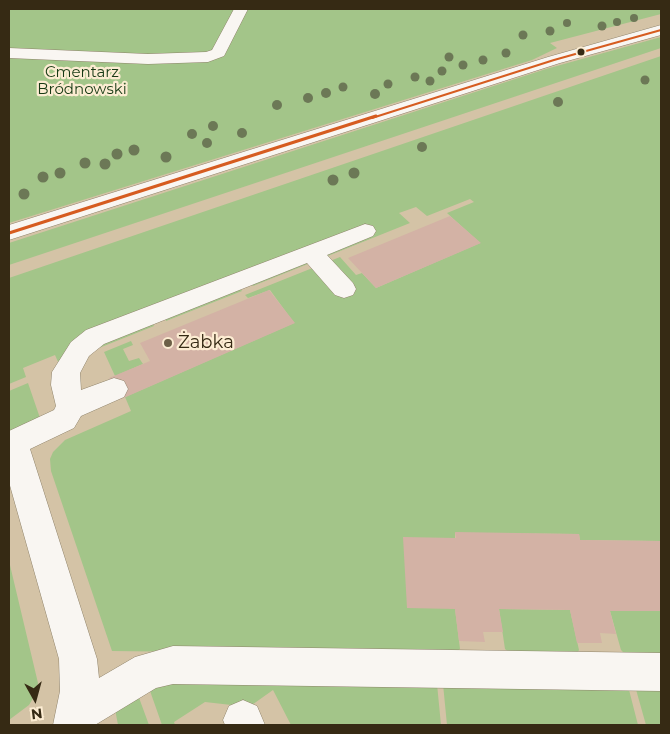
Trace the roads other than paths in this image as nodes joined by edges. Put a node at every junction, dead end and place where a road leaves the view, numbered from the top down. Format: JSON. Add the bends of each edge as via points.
{"nodes":[{"id":1,"x":241,"y":9,"type":"edge"},
{"id":2,"x":661,"y":30,"type":"edge"},
{"id":3,"x":9,"y":53,"type":"edge"},
{"id":4,"x":365,"y":231,"type":"dead end"},
{"id":5,"x":9,"y":233,"type":"edge"},
{"id":6,"x":311,"y":252,"type":"junction"},
{"id":7,"x":344,"y":289,"type":"dead end"},
{"id":8,"x":114,"y":389,"type":"dead end"},
{"id":9,"x":71,"y":407,"type":"junction"},
{"id":10,"x":11,"y":444,"type":"edge"},
{"id":11,"x":661,"y":672,"type":"edge"},
{"id":12,"x":74,"y":720,"type":"edge"}],
"edges":[{"from":1,"to":3,"type":"street","via":[[218,53],[196,58]]},
{"from":2,"to":5,"type":"street","via":[[554,60]]},
{"from":4,"to":6,"type":"street"},
{"from":6,"to":7,"type":"street"},
{"from":6,"to":9,"type":"street","via":[[90,341],[76,354],[66,372],[65,385]]},
{"from":8,"to":9,"type":"street"},
{"from":9,"to":10,"type":"street","via":[[68,416],[60,422]]},
{"from":10,"to":12,"type":"street","via":[[78,659],[80,691]]},
{"from":11,"to":12,"type":"street","via":[[172,665],[150,671]]}]}
